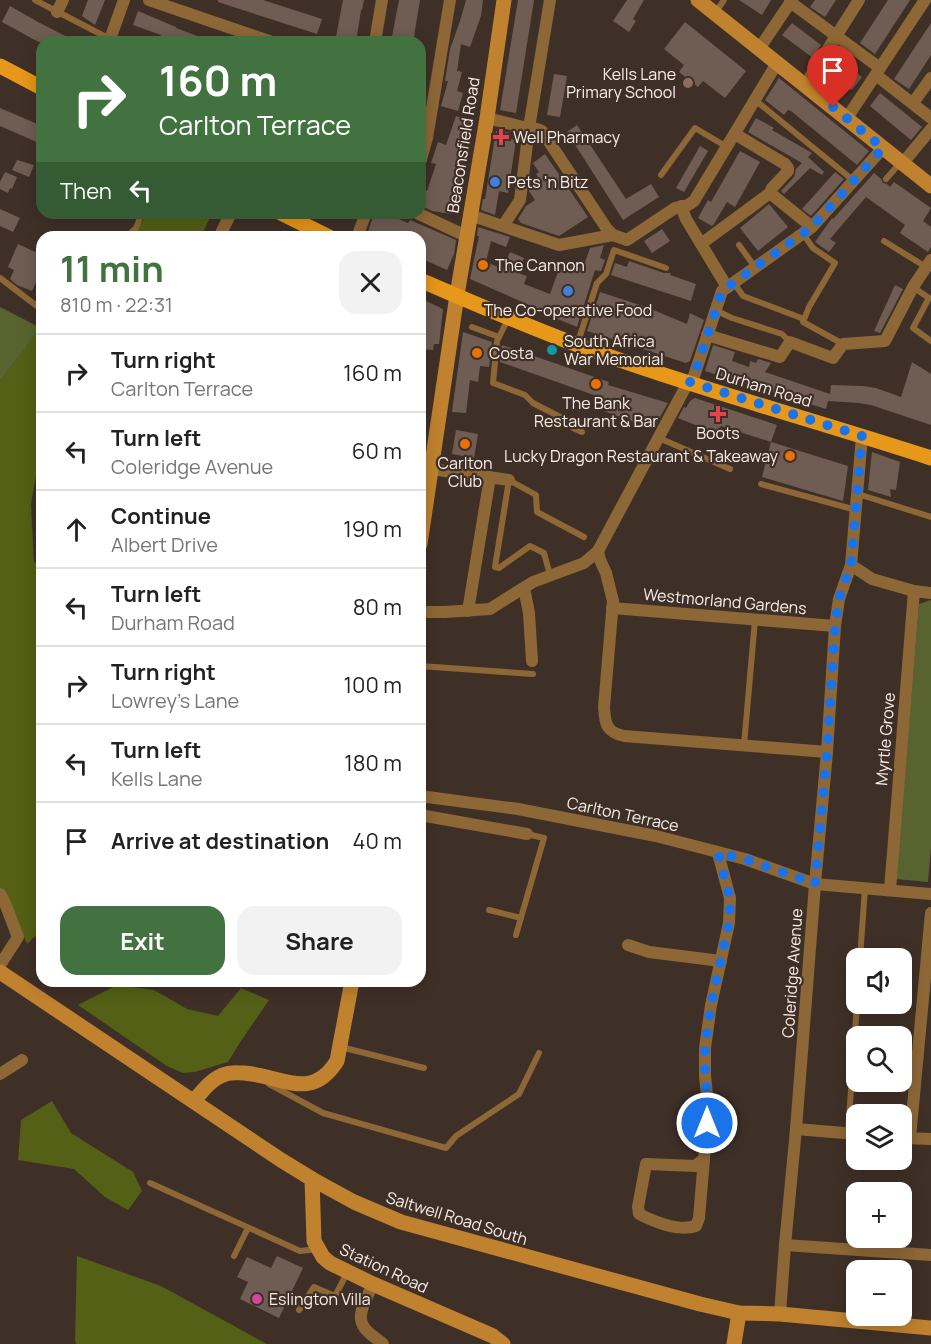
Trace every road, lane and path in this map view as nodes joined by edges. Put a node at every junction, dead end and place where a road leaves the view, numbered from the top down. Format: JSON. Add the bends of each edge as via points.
{"nodes":[{"id":1,"x":35,"y":0,"type":"edge"},
{"id":2,"x":124,"y":0,"type":"edge"},
{"id":3,"x":149,"y":0,"type":"edge"},
{"id":4,"x":382,"y":0,"type":"edge"},
{"id":5,"x":450,"y":0,"type":"edge"},
{"id":6,"x":504,"y":0,"type":"edge"},
{"id":7,"x":550,"y":0,"type":"edge"},
{"id":8,"x":698,"y":0,"type":"edge"},
{"id":9,"x":724,"y":0,"type":"edge"},
{"id":10,"x":859,"y":0,"type":"edge"},
{"id":11,"x":925,"y":0,"type":"edge"},
{"id":12,"x":791,"y":1,"type":"edge"},
{"id":13,"x":60,"y":6,"type":"edge"},
{"id":14,"x":715,"y":14,"type":"junction"},
{"id":15,"x":102,"y":36,"type":"edge"},
{"id":16,"x":111,"y":36,"type":"edge"},
{"id":17,"x":254,"y":36,"type":"edge"},
{"id":18,"x":376,"y":36,"type":"edge"},
{"id":19,"x":836,"y":36,"type":"junction"},
{"id":20,"x":759,"y":49,"type":"junction"},
{"id":21,"x":777,"y":63,"type":"junction"},
{"id":22,"x":0,"y":66,"type":"edge"},
{"id":23,"x":878,"y":71,"type":"junction"},
{"id":24,"x":931,"y":78,"type":"edge"},
{"id":25,"x":36,"y":85,"type":"edge"},
{"id":26,"x":805,"y":85,"type":"junction"},
{"id":27,"x":755,"y":100,"type":"junction"},
{"id":28,"x":913,"y":103,"type":"junction"},
{"id":29,"x":487,"y":118,"type":"junction"},
{"id":30,"x":847,"y":118,"type":"junction"},
{"id":31,"x":931,"y":118,"type":"edge"},
{"id":32,"x":529,"y":128,"type":"junction"},
{"id":33,"x":931,"y":129,"type":"edge"},
{"id":34,"x":735,"y":134,"type":"junction"},
{"id":35,"x":426,"y":142,"type":"edge"},
{"id":36,"x":727,"y":147,"type":"junction"},
{"id":37,"x":883,"y":148,"type":"junction"},
{"id":38,"x":901,"y":163,"type":"junction"},
{"id":39,"x":661,"y":176,"type":"dead end"},
{"id":40,"x":886,"y":179,"type":"dead end"},
{"id":41,"x":854,"y":181,"type":"junction"},
{"id":42,"x":931,"y":186,"type":"edge"},
{"id":43,"x":770,"y":193,"type":"junction"},
{"id":44,"x":681,"y":206,"type":"junction"},
{"id":45,"x":470,"y":215,"type":"junction"},
{"id":46,"x":426,"y":217,"type":"edge"},
{"id":47,"x":296,"y":219,"type":"edge"},
{"id":48,"x":503,"y":226,"type":"junction"},
{"id":49,"x":318,"y":231,"type":"edge"},
{"id":50,"x":807,"y":231,"type":"junction"},
{"id":51,"x":613,"y":235,"type":"junction"},
{"id":52,"x":466,"y":236,"type":"junction"},
{"id":53,"x":884,"y":241,"type":"dead end"},
{"id":54,"x":701,"y":244,"type":"junction"},
{"id":55,"x":739,"y":245,"type":"dead end"},
{"id":56,"x":929,"y":264,"type":"edge"},
{"id":57,"x":755,"y":267,"type":"junction"},
{"id":58,"x":666,"y":268,"type":"dead end"},
{"id":59,"x":0,"y":278,"type":"edge"},
{"id":60,"x":426,"y":282,"type":"edge"},
{"id":61,"x":730,"y":284,"type":"junction"},
{"id":62,"x":913,"y":287,"type":"junction"},
{"id":63,"x":456,"y":295,"type":"junction"},
{"id":64,"x":36,"y":305,"type":"edge"},
{"id":65,"x":715,"y":310,"type":"junction"},
{"id":66,"x":509,"y":317,"type":"junction"},
{"id":67,"x":804,"y":319,"type":"junction"},
{"id":68,"x":472,"y":327,"type":"dead end"},
{"id":69,"x":707,"y":335,"type":"junction"},
{"id":70,"x":499,"y":337,"type":"junction"},
{"id":71,"x":931,"y":341,"type":"edge"},
{"id":72,"x":790,"y":342,"type":"junction"},
{"id":73,"x":843,"y":344,"type":"junction"},
{"id":74,"x":577,"y":345,"type":"junction"},
{"id":75,"x":690,"y":382,"type":"junction"},
{"id":76,"x":582,"y":432,"type":"dead end"},
{"id":77,"x":862,"y":436,"type":"junction"},
{"id":78,"x":659,"y":438,"type":"junction"},
{"id":79,"x":931,"y":458,"type":"edge"},
{"id":80,"x":431,"y":469,"type":"junction"},
{"id":81,"x":730,"y":469,"type":"dead end"},
{"id":82,"x":490,"y":477,"type":"junction"},
{"id":83,"x":509,"y":480,"type":"junction"},
{"id":84,"x":761,"y":484,"type":"dead end"},
{"id":85,"x":857,"y":494,"type":"junction"},
{"id":86,"x":426,"y":503,"type":"edge"},
{"id":87,"x":856,"y":510,"type":"junction"},
{"id":88,"x":931,"y":517,"type":"edge"},
{"id":89,"x":584,"y":537,"type":"dead end"},
{"id":90,"x":598,"y":551,"type":"junction"},
{"id":91,"x":851,"y":565,"type":"junction"},
{"id":92,"x":550,"y":575,"type":"junction"},
{"id":93,"x":524,"y":588,"type":"junction"},
{"id":94,"x":914,"y":591,"type":"junction"},
{"id":95,"x":931,"y":593,"type":"edge"},
{"id":96,"x":612,"y":608,"type":"junction"},
{"id":97,"x":468,"y":611,"type":"junction"},
{"id":98,"x":426,"y":612,"type":"edge"},
{"id":99,"x":755,"y":620,"type":"junction"},
{"id":100,"x":835,"y":626,"type":"junction"},
{"id":101,"x":426,"y":666,"type":"edge"},
{"id":102,"x":533,"y":667,"type":"joint"},
{"id":103,"x":744,"y":745,"type":"junction"},
{"id":104,"x":827,"y":752,"type":"junction"},
{"id":105,"x":426,"y":797,"type":"edge"},
{"id":106,"x":426,"y":816,"type":"edge"},
{"id":107,"x":527,"y":834,"type":"joint"},
{"id":108,"x":718,"y":853,"type":"junction"},
{"id":109,"x":815,"y":884,"type":"junction"},
{"id":110,"x":865,"y":888,"type":"junction"},
{"id":111,"x":890,"y":890,"type":"junction"},
{"id":112,"x":0,"y":894,"type":"edge"},
{"id":113,"x":931,"y":894,"type":"edge"},
{"id":114,"x":489,"y":910,"type":"dead end"},
{"id":115,"x":931,"y":913,"type":"edge"},
{"id":116,"x":521,"y":918,"type":"junction"},
{"id":117,"x":516,"y":935,"type":"dead end"},
{"id":118,"x":628,"y":945,"type":"dead end"},
{"id":119,"x":861,"y":948,"type":"edge"},
{"id":120,"x":721,"y":961,"type":"junction"},
{"id":121,"x":0,"y":965,"type":"edge"},
{"id":122,"x":0,"y":972,"type":"edge"},
{"id":123,"x":351,"y":987,"type":"edge"},
{"id":124,"x":857,"y":1014,"type":"edge"},
{"id":125,"x":340,"y":1047,"type":"junction"},
{"id":126,"x":539,"y":1053,"type":"dead end"},
{"id":127,"x":22,"y":1060,"type":"dead end"},
{"id":128,"x":424,"y":1068,"type":"dead end"},
{"id":129,"x":0,"y":1074,"type":"edge"},
{"id":130,"x":251,"y":1074,"type":"junction"},
{"id":131,"x":194,"y":1101,"type":"junction"},
{"id":132,"x":853,"y":1104,"type":"edge"},
{"id":133,"x":910,"y":1104,"type":"edge"},
{"id":134,"x":796,"y":1128,"type":"junction"},
{"id":135,"x":846,"y":1132,"type":"edge"},
{"id":136,"x":912,"y":1138,"type":"edge"},
{"id":137,"x":931,"y":1139,"type":"edge"},
{"id":138,"x":704,"y":1160,"type":"junction"},
{"id":139,"x":312,"y":1179,"type":"junction"},
{"id":140,"x":150,"y":1183,"type":"dead end"},
{"id":141,"x":248,"y":1228,"type":"junction"},
{"id":142,"x":316,"y":1245,"type":"junction"},
{"id":143,"x":785,"y":1245,"type":"junction"},
{"id":144,"x":234,"y":1256,"type":"dead end"},
{"id":145,"x":931,"y":1256,"type":"edge"},
{"id":146,"x":347,"y":1272,"type":"junction"},
{"id":147,"x":373,"y":1284,"type":"junction"},
{"id":148,"x":299,"y":1310,"type":"dead end"},
{"id":149,"x":739,"y":1313,"type":"junction"},
{"id":150,"x":780,"y":1314,"type":"junction"},
{"id":151,"x":931,"y":1328,"type":"edge"},
{"id":152,"x":383,"y":1344,"type":"edge"},
{"id":153,"x":503,"y":1344,"type":"edge"},
{"id":154,"x":734,"y":1344,"type":"edge"}],
"edges":[{"from":1,"to":13,"type":"lane"},
{"from":2,"to":16,"type":"street"},
{"from":3,"to":17,"type":"street"},
{"from":4,"to":18,"type":"street"},
{"from":5,"to":35,"type":"street"},
{"from":6,"to":29,"type":"street","name":"Beaconsfield Road"},
{"from":7,"to":32,"type":"street"},
{"from":8,"to":14,"type":"street"},
{"from":9,"to":14,"type":"lane"},
{"from":10,"to":19,"type":"street"},
{"from":11,"to":23,"type":"street"},
{"from":12,"to":19,"type":"street"},
{"from":12,"to":20,"type":"street"},
{"from":13,"to":15,"type":"lane"},
{"from":14,"to":20,"type":"street"},
{"from":19,"to":23,"type":"street"},
{"from":19,"to":26,"type":"street"},
{"from":20,"to":21,"type":"street"},
{"from":21,"to":26,"type":"street"},
{"from":21,"to":27,"type":"street"},
{"from":22,"to":25,"type":"main road"},
{"from":23,"to":28,"type":"street"},
{"from":23,"to":30,"type":"street"},
{"from":24,"to":28,"type":"street"},
{"from":26,"to":30,"type":"street"},
{"from":27,"to":34,"type":"street"},
{"from":27,"to":41,"type":"lane"},
{"from":28,"to":31,"type":"street"},
{"from":29,"to":32,"type":"street"},
{"from":29,"to":45,"type":"street","name":"Beaconsfield Road"},
{"from":30,"to":37,"type":"street"},
{"from":32,"to":48,"type":"street","via":[[520,200]]},
{"from":32,"to":51,"type":"street","via":[[543,131]]},
{"from":33,"to":38,"type":"street"},
{"from":34,"to":36,"type":"street"},
{"from":34,"to":43,"type":"street","via":[[788,168]]},
{"from":36,"to":39,"type":"lane","via":[[695,128]]},
{"from":36,"to":44,"type":"street","via":[[694,201]]},
{"from":37,"to":38,"type":"street"},
{"from":37,"to":41,"type":"street"},
{"from":38,"to":40,"type":"lane"},
{"from":38,"to":42,"type":"street"},
{"from":41,"to":50,"type":"street"},
{"from":43,"to":50,"type":"street"},
{"from":43,"to":54,"type":"street"},
{"from":44,"to":51,"type":"street","via":[[627,240]]},
{"from":44,"to":54,"type":"street"},
{"from":45,"to":48,"type":"street"},
{"from":45,"to":52,"type":"street","name":"Beaconsfield Road"},
{"from":46,"to":52,"type":"street"},
{"from":47,"to":49,"type":"main road"},
{"from":48,"to":51,"type":"street","via":[[559,244]]},
{"from":50,"to":57,"type":"street"},
{"from":50,"to":67,"type":"lane","via":[[813,248],[835,263]]},
{"from":52,"to":63,"type":"street","name":"Beaconsfield Road"},
{"from":53,"to":56,"type":"lane"},
{"from":54,"to":61,"type":"street"},
{"from":55,"to":57,"type":"lane"},
{"from":56,"to":62,"type":"street"},
{"from":57,"to":61,"type":"street"},
{"from":58,"to":74,"type":"lane","via":[[614,250],[606,274],[597,283]]},
{"from":59,"to":64,"type":"lane"},
{"from":60,"to":63,"type":"main road","name":"Durham Road"},
{"from":61,"to":65,"type":"street","via":[[722,291]]},
{"from":61,"to":67,"type":"lane","via":[[743,296]]},
{"from":62,"to":71,"type":"lane","via":[[928,298],[913,328]]},
{"from":62,"to":73,"type":"street","via":[[885,341]]},
{"from":63,"to":66,"type":"main road","name":"Durham Road"},
{"from":63,"to":80,"type":"street","name":"Beaconsfield Road"},
{"from":65,"to":69,"type":"street"},
{"from":65,"to":72,"type":"lane","via":[[782,334]]},
{"from":66,"to":70,"type":"lane"},
{"from":66,"to":74,"type":"main road","name":"Durham Road"},
{"from":67,"to":73,"type":"lane","via":[[803,322]]},
{"from":68,"to":70,"type":"lane"},
{"from":69,"to":72,"type":"street","via":[[780,357]]},
{"from":69,"to":75,"type":"street"},
{"from":70,"to":76,"type":"lane","via":[[493,383],[525,395]]},
{"from":72,"to":73,"type":"street","via":[[833,358]]},
{"from":74,"to":75,"type":"main road","name":"Durham Road"},
{"from":75,"to":77,"type":"main road","name":"Durham Road"},
{"from":75,"to":78,"type":"street"},
{"from":77,"to":79,"type":"main road","name":"Durham Road"},
{"from":77,"to":85,"type":"street","name":"Coleridge Avenue"},
{"from":78,"to":81,"type":"lane"},
{"from":78,"to":90,"type":"street"},
{"from":80,"to":82,"type":"street"},
{"from":80,"to":86,"type":"street","name":"Beaconsfield Road"},
{"from":82,"to":83,"type":"street"},
{"from":82,"to":97,"type":"street"},
{"from":83,"to":89,"type":"lane","via":[[536,495],[537,512]]},
{"from":83,"to":92,"type":"lane","via":[[495,567],[530,546],[544,553]]},
{"from":84,"to":87,"type":"lane"},
{"from":85,"to":87,"type":"street","name":"Coleridge Avenue"},
{"from":85,"to":88,"type":"lane"},
{"from":87,"to":91,"type":"street","name":"Coleridge Avenue"},
{"from":90,"to":92,"type":"street","via":[[584,563]]},
{"from":90,"to":96,"type":"street","via":[[612,592]]},
{"from":91,"to":94,"type":"street","via":[[872,579]]},
{"from":91,"to":100,"type":"street","name":"Coleridge Avenue","via":[[839,598]]},
{"from":92,"to":93,"type":"street"},
{"from":93,"to":97,"type":"street","via":[[490,609]]},
{"from":93,"to":102,"type":"street"},
{"from":94,"to":95,"type":"street"},
{"from":94,"to":111,"type":"street","name":"Myrtle Grove"},
{"from":96,"to":99,"type":"street","name":"Westmorland Gardens"},
{"from":96,"to":103,"type":"street","via":[[604,707],[609,730],[624,736]]},
{"from":97,"to":98,"type":"street"},
{"from":99,"to":100,"type":"street","name":"Westmorland Gardens"},
{"from":99,"to":103,"type":"lane"},
{"from":100,"to":104,"type":"street","name":"Coleridge Avenue"},
{"from":101,"to":102,"type":"lane"},
{"from":103,"to":104,"type":"street"},
{"from":104,"to":109,"type":"street","name":"Coleridge Avenue"},
{"from":105,"to":108,"type":"street","name":"Carlton Terrace","via":[[518,809],[656,836]]},
{"from":106,"to":107,"type":"street"},
{"from":107,"to":116,"type":"lane","via":[[544,838]]},
{"from":108,"to":109,"type":"street","name":"Carlton Terrace"},
{"from":108,"to":120,"type":"street","via":[[730,898]]},
{"from":109,"to":110,"type":"street","name":"Carlton Terrace"},
{"from":109,"to":134,"type":"street","name":"Coleridge Avenue"},
{"from":110,"to":111,"type":"street","name":"Carlton Terrace"},
{"from":110,"to":119,"type":"lane"},
{"from":111,"to":113,"type":"street","name":"Carlton Terrace"},
{"from":112,"to":121,"type":"street","via":[[18,937]]},
{"from":114,"to":116,"type":"lane"},
{"from":115,"to":133,"type":"street"},
{"from":116,"to":117,"type":"lane"},
{"from":118,"to":120,"type":"street","via":[[649,952]]},
{"from":120,"to":138,"type":"street","via":[[705,1048],[708,1104]]},
{"from":122,"to":131,"type":"street","name":"Saltwell Road South"},
{"from":123,"to":125,"type":"street"},
{"from":124,"to":132,"type":"lane"},
{"from":125,"to":128,"type":"lane"},
{"from":125,"to":130,"type":"street","via":[[330,1072],[308,1084]]},
{"from":126,"to":130,"type":"lane","via":[[519,1094],[456,1136],[446,1148],[323,1113]]},
{"from":127,"to":129,"type":"street"},
{"from":130,"to":131,"type":"street","via":[[225,1074],[207,1085]]},
{"from":131,"to":139,"type":"street","name":"Saltwell Road South"},
{"from":134,"to":135,"type":"street"},
{"from":134,"to":143,"type":"street","name":"Coleridge Avenue"},
{"from":136,"to":137,"type":"street"},
{"from":138,"to":138,"type":"street","via":[[696,1166],[646,1164],[639,1214],[656,1222],[696,1226]]},
{"from":139,"to":142,"type":"street"},
{"from":139,"to":149,"type":"street","name":"Saltwell Road South","via":[[401,1222]]},
{"from":140,"to":141,"type":"lane"},
{"from":141,"to":142,"type":"lane","via":[[300,1251]]},
{"from":141,"to":144,"type":"lane"},
{"from":142,"to":146,"type":"street","name":"Station Road","via":[[330,1263]]},
{"from":143,"to":145,"type":"street"},
{"from":143,"to":150,"type":"street","name":"Coleridge Avenue"},
{"from":146,"to":147,"type":"street","name":"Station Road"},
{"from":146,"to":148,"type":"lane","via":[[335,1296],[314,1287]]},
{"from":147,"to":152,"type":"street","via":[[361,1318],[363,1327]]},
{"from":147,"to":153,"type":"street","name":"Station Road","via":[[493,1336]]},
{"from":149,"to":150,"type":"street","name":"Saltwell Road South"},
{"from":149,"to":154,"type":"street"},
{"from":150,"to":151,"type":"street","name":"Saltwell Road South"}]}
